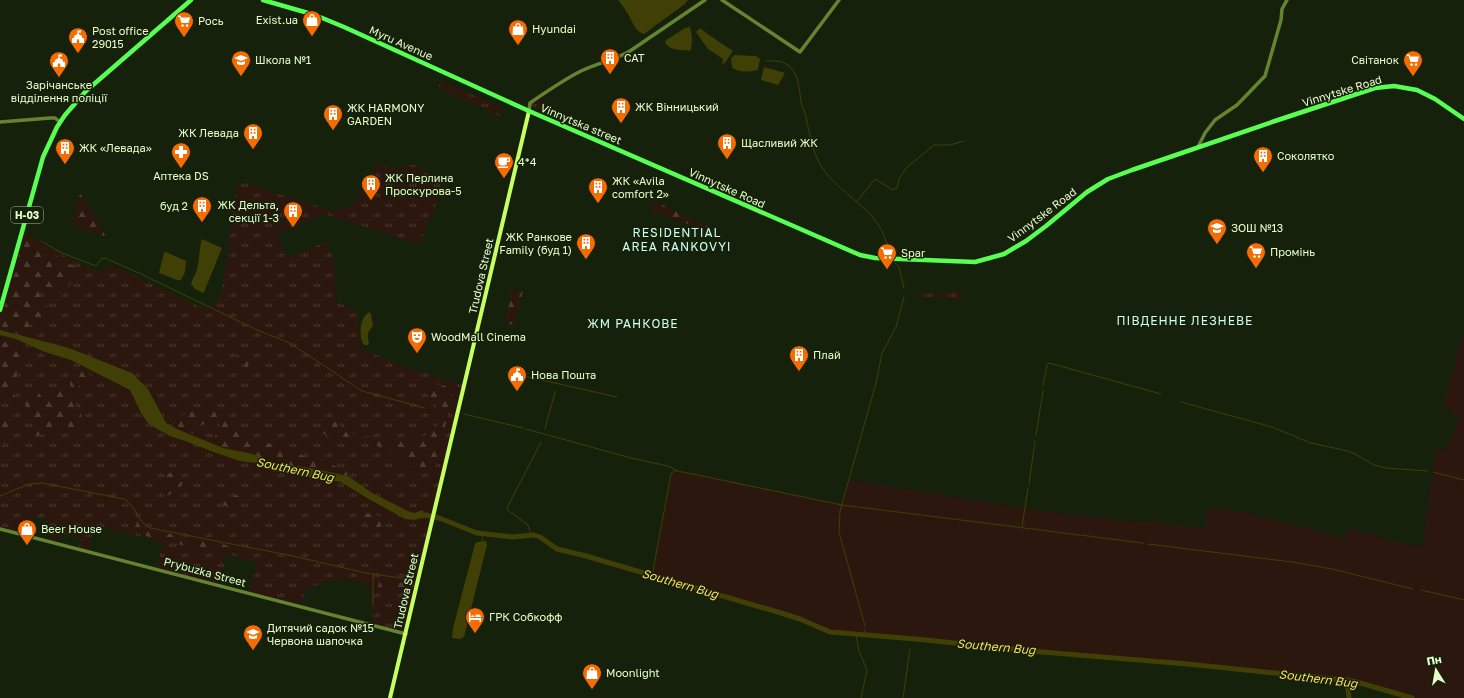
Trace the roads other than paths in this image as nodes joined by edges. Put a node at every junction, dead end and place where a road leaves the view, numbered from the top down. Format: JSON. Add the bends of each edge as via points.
{"nodes":[{"id":1,"x":194,"y":0,"type":"edge"},
{"id":2,"x":263,"y":0,"type":"edge"},
{"id":3,"x":705,"y":0,"type":"edge"},
{"id":4,"x":722,"y":0,"type":"edge"},
{"id":5,"x":839,"y":0,"type":"edge"},
{"id":6,"x":1287,"y":0,"type":"edge"},
{"id":7,"x":190,"y":2,"type":"edge"},
{"id":8,"x":529,"y":111,"type":"junction"},
{"id":9,"x":1464,"y":119,"type":"edge"},
{"id":10,"x":0,"y":122,"type":"edge"},
{"id":11,"x":60,"y":122,"type":"junction"},
{"id":12,"x":1198,"y":147,"type":"junction"},
{"id":13,"x":626,"y":154,"type":"joint"},
{"id":14,"x":0,"y":310,"type":"edge"},
{"id":15,"x":0,"y":528,"type":"edge"},
{"id":16,"x":406,"y":634,"type":"junction"},
{"id":17,"x":390,"y":698,"type":"edge"}],
"edges":[{"from":1,"to":7,"type":"main road","number":"Н-03"},
{"from":2,"to":8,"type":"main road","name":"Myru Avenue","via":[[327,20]]},
{"from":3,"to":8,"type":"street","name":"Trudova Street","via":[[618,58],[581,71],[542,95],[530,103]]},
{"from":4,"to":5,"type":"street","via":[[800,52]]},
{"from":6,"to":12,"type":"street","via":[[1282,9],[1265,76],[1237,105],[1214,120]]},
{"from":7,"to":11,"type":"main road","number":"Н-03","via":[[95,83],[77,100]]},
{"from":8,"to":13,"type":"main road","name":"Vinnytska street"},
{"from":8,"to":16,"type":"main road","name":"Trudova Street"},
{"from":9,"to":12,"type":"main road","name":"Vinnytske Road","via":[[1425,93],[1405,87],[1389,86],[1363,92]]},
{"from":10,"to":11,"type":"street","via":[[55,118]]},
{"from":11,"to":14,"type":"main road","number":"Н-03","via":[[43,157]]},
{"from":12,"to":13,"type":"main road","name":"Vinnytske Road","via":[[1108,179],[1087,192],[1015,248],[1004,254],[975,262],[875,258],[860,255]]},
{"from":15,"to":16,"type":"street","name":"Prybuzka Street"},
{"from":16,"to":17,"type":"main road","name":"Trudova Street"}]}
